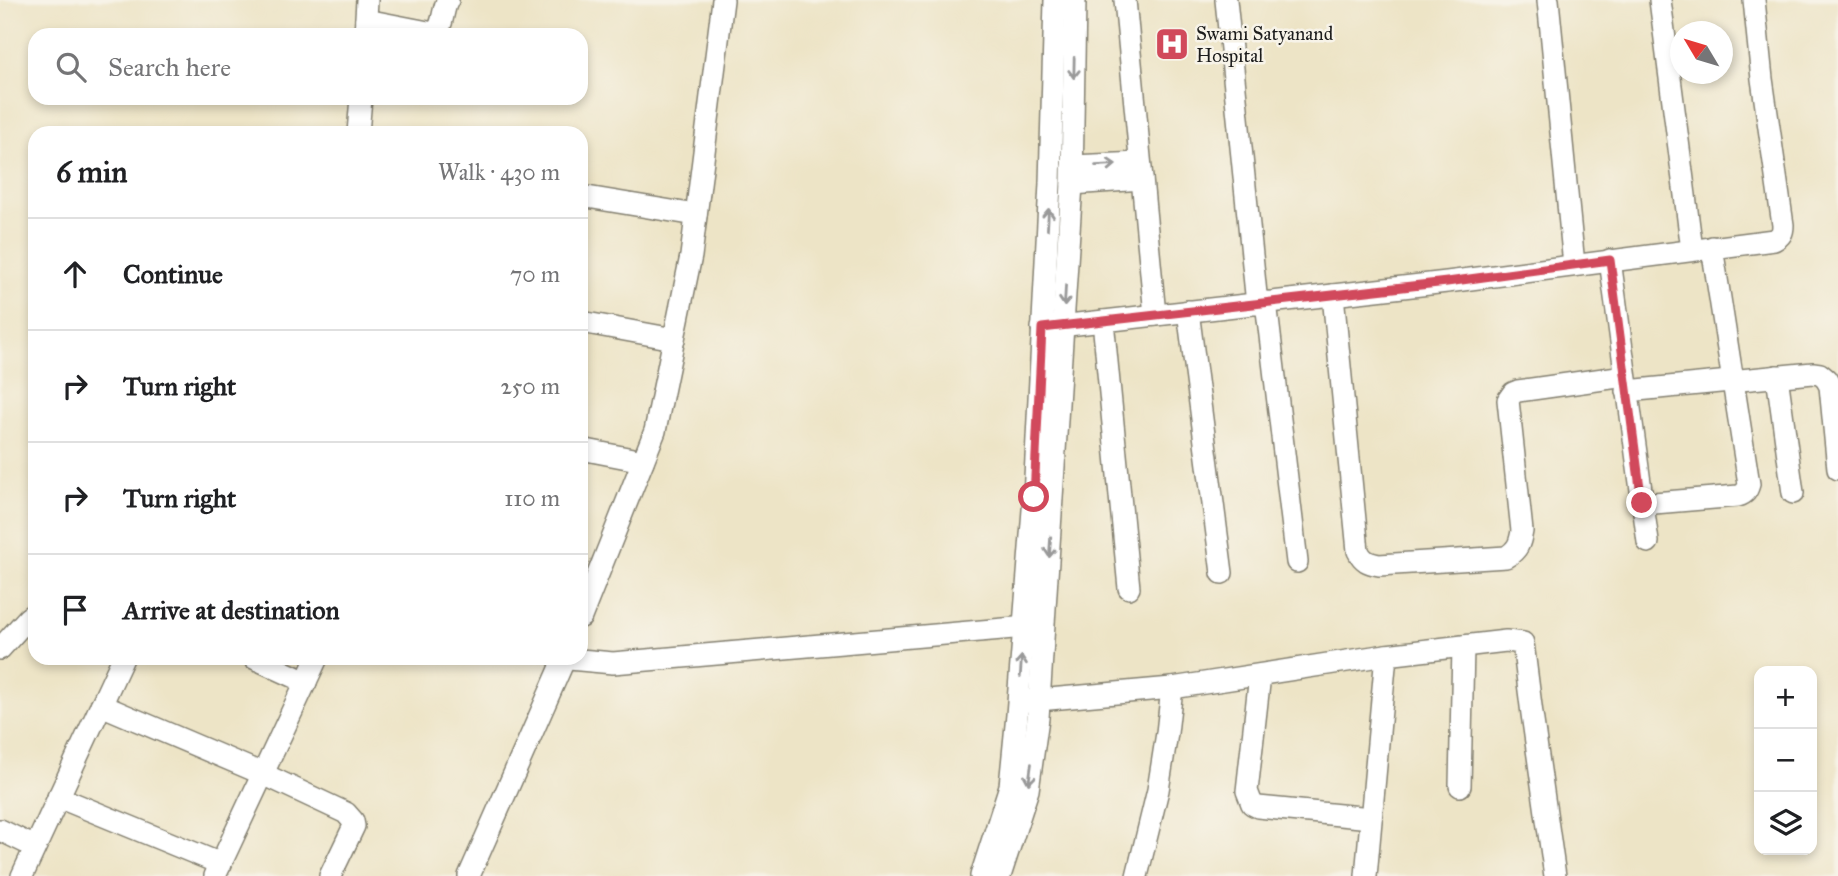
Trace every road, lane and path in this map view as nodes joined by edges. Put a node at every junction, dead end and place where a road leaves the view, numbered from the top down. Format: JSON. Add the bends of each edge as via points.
{"nodes":[{"id":1,"x":448,"y":0,"type":"edge"},
{"id":2,"x":723,"y":0,"type":"edge"},
{"id":3,"x":1055,"y":0,"type":"edge"},
{"id":4,"x":1075,"y":0,"type":"edge"},
{"id":5,"x":1125,"y":0,"type":"edge"},
{"id":6,"x":1226,"y":0,"type":"edge"},
{"id":7,"x":1548,"y":0,"type":"edge"},
{"id":8,"x":1660,"y":0,"type":"edge"},
{"id":9,"x":1754,"y":0,"type":"edge"},
{"id":10,"x":366,"y":18,"type":"edge"},
{"id":11,"x":411,"y":28,"type":"edge"},
{"id":12,"x":439,"y":28,"type":"edge"},
{"id":13,"x":361,"y":105,"type":"edge"},
{"id":14,"x":359,"y":126,"type":"edge"},
{"id":15,"x":1141,"y":171,"type":"junction"},
{"id":16,"x":1072,"y":175,"type":"junction"},
{"id":17,"x":588,"y":198,"type":"edge"},
{"id":18,"x":696,"y":215,"type":"junction"},
{"id":19,"x":1702,"y":248,"type":"junction"},
{"id":20,"x":1610,"y":260,"type":"junction"},
{"id":21,"x":1574,"y":265,"type":"junction"},
{"id":22,"x":1333,"y":295,"type":"junction"},
{"id":23,"x":1262,"y":303,"type":"junction"},
{"id":24,"x":1188,"y":311,"type":"junction"},
{"id":25,"x":1155,"y":315,"type":"junction"},
{"id":26,"x":1103,"y":321,"type":"junction"},
{"id":27,"x":588,"y":323,"type":"edge"},
{"id":28,"x":1063,"y":326,"type":"junction"},
{"id":29,"x":1042,"y":328,"type":"junction"},
{"id":30,"x":674,"y":339,"type":"junction"},
{"id":31,"x":1777,"y":376,"type":"junction"},
{"id":32,"x":1733,"y":380,"type":"junction"},
{"id":33,"x":1626,"y":383,"type":"junction"},
{"id":34,"x":588,"y":450,"type":"edge"},
{"id":35,"x":643,"y":461,"type":"junction"},
{"id":36,"x":1838,"y":469,"type":"edge"},
{"id":37,"x":1793,"y":492,"type":"dead end"},
{"id":38,"x":1642,"y":503,"type":"junction"},
{"id":39,"x":1648,"y":542,"type":"dead end"},
{"id":40,"x":1297,"y":562,"type":"dead end"},
{"id":41,"x":1222,"y":573,"type":"dead end"},
{"id":42,"x":1129,"y":588,"type":"dead end"},
{"id":43,"x":588,"y":599,"type":"edge"},
{"id":44,"x":28,"y":618,"type":"edge"},
{"id":45,"x":1034,"y":626,"type":"junction"},
{"id":46,"x":1463,"y":646,"type":"junction"},
{"id":47,"x":0,"y":649,"type":"edge"},
{"id":48,"x":1386,"y":656,"type":"junction"},
{"id":49,"x":588,"y":661,"type":"edge"},
{"id":50,"x":120,"y":665,"type":"edge"},
{"id":51,"x":269,"y":665,"type":"edge"},
{"id":52,"x":314,"y":665,"type":"edge"},
{"id":53,"x":559,"y":665,"type":"edge"},
{"id":54,"x":1260,"y":675,"type":"junction"},
{"id":55,"x":306,"y":682,"type":"junction"},
{"id":56,"x":1172,"y":688,"type":"junction"},
{"id":57,"x":1029,"y":701,"type":"junction"},
{"id":58,"x":102,"y":705,"type":"junction"},
{"id":59,"x":263,"y":774,"type":"junction"},
{"id":60,"x":1460,"y":786,"type":"dead end"},
{"id":61,"x":58,"y":797,"type":"junction"},
{"id":62,"x":1371,"y":818,"type":"junction"},
{"id":63,"x":0,"y":830,"type":"edge"},
{"id":64,"x":35,"y":847,"type":"junction"},
{"id":65,"x":218,"y":870,"type":"edge"},
{"id":66,"x":29,"y":874,"type":"edge"},
{"id":67,"x":330,"y":876,"type":"edge"},
{"id":68,"x":469,"y":876,"type":"edge"},
{"id":69,"x":981,"y":876,"type":"edge"},
{"id":70,"x":1000,"y":876,"type":"edge"},
{"id":71,"x":1137,"y":876,"type":"edge"},
{"id":72,"x":1366,"y":876,"type":"edge"},
{"id":73,"x":1555,"y":876,"type":"edge"}],
"edges":[{"from":1,"to":12,"type":"street"},
{"from":2,"to":18,"type":"street"},
{"from":29,"to":3,"type":"street","one_way":true},
{"from":4,"to":16,"type":"street","one_way":true},
{"from":5,"to":15,"type":"street"},
{"from":6,"to":23,"type":"street"},
{"from":7,"to":21,"type":"street"},
{"from":8,"to":19,"type":"street"},
{"from":9,"to":19,"type":"street","via":[[1783,232],[1774,240]]},
{"from":10,"to":11,"type":"street"},
{"from":13,"to":14,"type":"street"},
{"from":15,"to":16,"type":"street"},
{"from":15,"to":25,"type":"street"},
{"from":16,"to":28,"type":"street","one_way":true},
{"from":17,"to":18,"type":"street"},
{"from":18,"to":30,"type":"street"},
{"from":19,"to":20,"type":"street"},
{"from":19,"to":32,"type":"street"},
{"from":20,"to":21,"type":"street"},
{"from":20,"to":33,"type":"street"},
{"from":21,"to":22,"type":"street"},
{"from":22,"to":23,"type":"street"},
{"from":22,"to":33,"type":"street","via":[[1358,551],[1369,563],[1514,552],[1522,531],[1508,400],[1518,391]]},
{"from":23,"to":24,"type":"street"},
{"from":23,"to":40,"type":"street"},
{"from":24,"to":25,"type":"street"},
{"from":24,"to":41,"type":"street"},
{"from":25,"to":26,"type":"street"},
{"from":26,"to":28,"type":"street"},
{"from":26,"to":42,"type":"street"},
{"from":27,"to":30,"type":"street"},
{"from":28,"to":29,"type":"street"},
{"from":28,"to":45,"type":"street","one_way":true},
{"from":29,"to":45,"type":"street"},
{"from":30,"to":35,"type":"street"},
{"from":31,"to":32,"type":"street"},
{"from":31,"to":36,"type":"street","via":[[1813,373],[1826,379]]},
{"from":31,"to":37,"type":"street"},
{"from":32,"to":33,"type":"street"},
{"from":32,"to":38,"type":"street","via":[[1748,490],[1738,496]]},
{"from":33,"to":38,"type":"street"},
{"from":34,"to":35,"type":"street"},
{"from":35,"to":43,"type":"street"},
{"from":38,"to":39,"type":"street"},
{"from":44,"to":47,"type":"street"},
{"from":45,"to":49,"type":"street","via":[[613,663]]},
{"from":45,"to":57,"type":"street"},
{"from":46,"to":48,"type":"street"},
{"from":46,"to":60,"type":"street"},
{"from":46,"to":73,"type":"street","via":[[1524,643]]},
{"from":48,"to":54,"type":"street"},
{"from":48,"to":62,"type":"street"},
{"from":50,"to":58,"type":"street"},
{"from":51,"to":55,"type":"street"},
{"from":52,"to":55,"type":"street"},
{"from":53,"to":68,"type":"street"},
{"from":54,"to":56,"type":"street"},
{"from":54,"to":62,"type":"street","via":[[1247,791],[1252,804]]},
{"from":55,"to":59,"type":"street"},
{"from":56,"to":57,"type":"street"},
{"from":56,"to":71,"type":"street","via":[[1158,790]]},
{"from":57,"to":69,"type":"street","via":[[1010,786]]},
{"from":57,"to":70,"type":"street","one_way":true,"via":[[1038,718],[1028,789]]},
{"from":58,"to":59,"type":"street"},
{"from":58,"to":61,"type":"street"},
{"from":59,"to":65,"type":"street"},
{"from":59,"to":67,"type":"street","via":[[354,821]]},
{"from":61,"to":64,"type":"street"},
{"from":61,"to":65,"type":"street"},
{"from":62,"to":72,"type":"street"},
{"from":63,"to":64,"type":"street"},
{"from":64,"to":66,"type":"street"}]}
